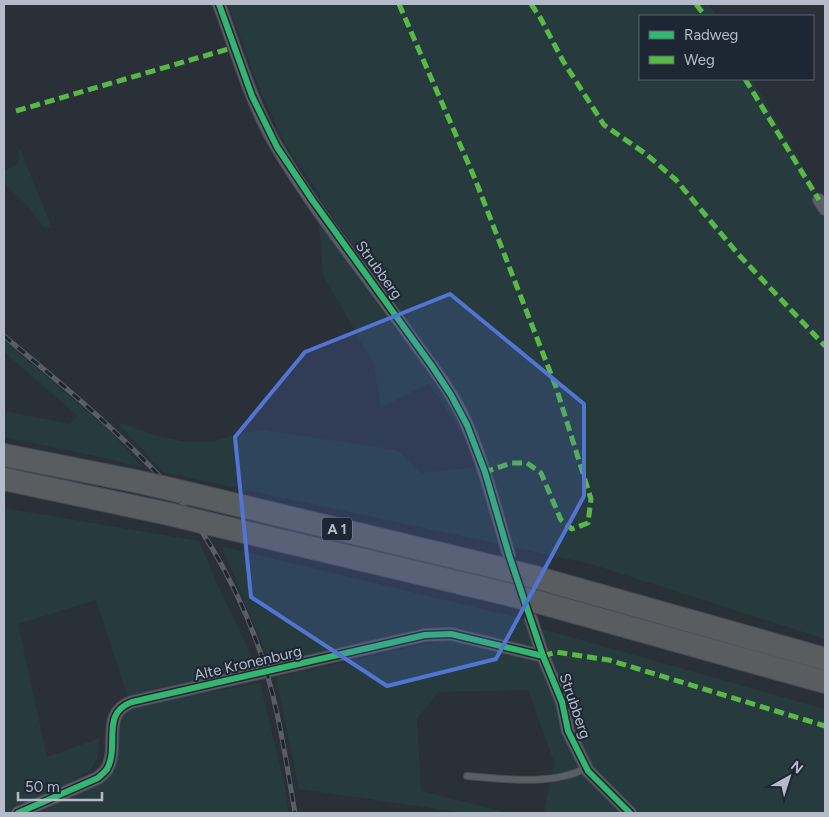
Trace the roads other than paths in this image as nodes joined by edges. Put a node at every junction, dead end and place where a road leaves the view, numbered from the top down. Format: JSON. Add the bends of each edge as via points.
{"nodes":[{"id":1,"x":219,"y":4,"type":"edge"},
{"id":2,"x":4,"y":455,"type":"edge"},
{"id":3,"x":4,"y":479,"type":"edge"},
{"id":4,"x":502,"y":561,"type":"junction"},
{"id":5,"x":531,"y":619,"type":"dead end"},
{"id":6,"x":543,"y":656,"type":"junction"},
{"id":7,"x":825,"y":658,"type":"edge"},
{"id":8,"x":825,"y":682,"type":"edge"},
{"id":9,"x":586,"y":768,"type":"junction"},
{"id":10,"x":467,"y":776,"type":"dead end"},
{"id":11,"x":18,"y":813,"type":"edge"},
{"id":12,"x":630,"y":813,"type":"edge"}],
"edges":[{"from":1,"to":4,"type":"street","name":"Strubberg","via":[[252,96],[277,147],[432,366],[467,425],[485,472]]},
{"from":2,"to":4,"type":"highway","number":"A 1","bridge":true},
{"from":3,"to":8,"type":"highway","number":"A 1","bridge":true,"via":[[169,514],[503,593]]},
{"from":4,"to":7,"type":"highway","number":"A 1","bridge":true,"via":[[538,578]]},
{"from":5,"to":6,"type":"street","name":"Strubberg"},
{"from":6,"to":9,"type":"street","name":"Strubberg","via":[[562,702],[568,731]]},
{"from":6,"to":11,"type":"street","name":"Alte Kronenburg","via":[[451,634],[425,635],[132,702],[124,705],[114,719],[111,757],[106,770],[98,778]]},
{"from":9,"to":10,"type":"lane","via":[[562,776],[529,780]]},
{"from":9,"to":12,"type":"street","name":"Strubberg"}]}
